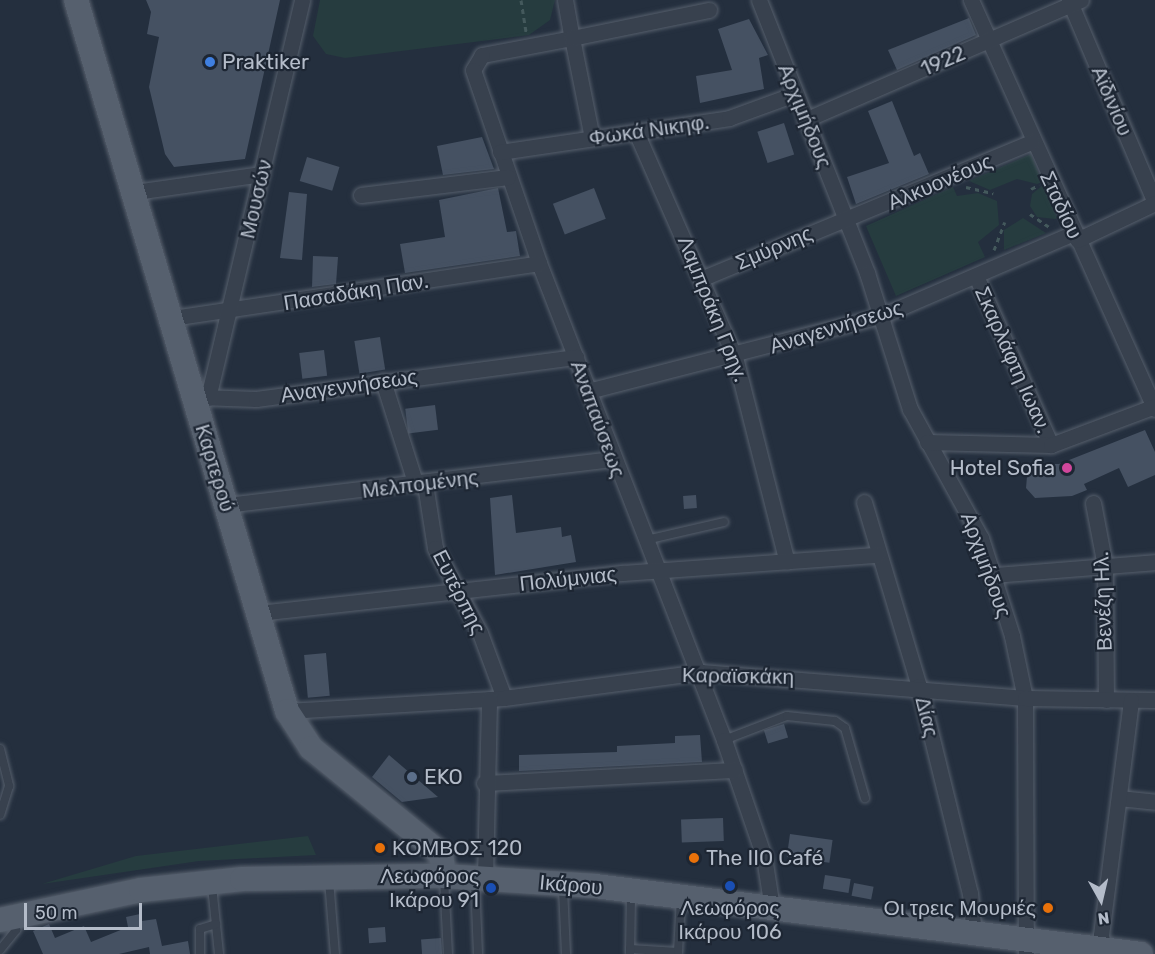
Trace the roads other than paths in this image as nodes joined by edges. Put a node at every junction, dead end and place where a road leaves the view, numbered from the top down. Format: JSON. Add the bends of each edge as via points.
{"nodes":[{"id":1,"x":76,"y":0,"type":"edge"},
{"id":2,"x":302,"y":0,"type":"edge"},
{"id":3,"x":565,"y":0,"type":"edge"},
{"id":4,"x":759,"y":0,"type":"edge"},
{"id":5,"x":971,"y":0,"type":"edge"},
{"id":6,"x":1073,"y":2,"type":"edge"},
{"id":7,"x":709,"y":10,"type":"dead end"},
{"id":8,"x":572,"y":38,"type":"junction"},
{"id":9,"x":988,"y":41,"type":"junction"},
{"id":10,"x":795,"y":94,"type":"junction"},
{"id":11,"x":805,"y":120,"type":"junction"},
{"id":12,"x":636,"y":132,"type":"junction"},
{"id":13,"x":592,"y":138,"type":"junction"},
{"id":14,"x":1032,"y":142,"type":"junction"},
{"id":15,"x":500,"y":152,"type":"junction"},
{"id":16,"x":262,"y":174,"type":"junction"},
{"id":17,"x":508,"y":177,"type":"junction"},
{"id":18,"x":135,"y":192,"type":"junction"},
{"id":19,"x":361,"y":195,"type":"dead end"},
{"id":20,"x":1155,"y":203,"type":"edge"},
{"id":21,"x":846,"y":219,"type":"junction"},
{"id":22,"x":1076,"y":237,"type":"junction"},
{"id":23,"x":539,"y":263,"type":"junction"},
{"id":24,"x":976,"y":276,"type":"junction"},
{"id":25,"x":703,"y":278,"type":"junction"},
{"id":26,"x":230,"y":312,"type":"junction"},
{"id":27,"x":881,"y":316,"type":"junction"},
{"id":28,"x":172,"y":318,"type":"junction"},
{"id":29,"x":576,"y":357,"type":"junction"},
{"id":30,"x":735,"y":357,"type":"junction"},
{"id":31,"x":383,"y":381,"type":"junction"},
{"id":32,"x":588,"y":391,"type":"junction"},
{"id":33,"x":201,"y":397,"type":"junction"},
{"id":34,"x":1155,"y":407,"type":"edge"},
{"id":35,"x":927,"y":442,"type":"junction"},
{"id":36,"x":1051,"y":445,"type":"junction"},
{"id":37,"x":613,"y":459,"type":"junction"},
{"id":38,"x":421,"y":484,"type":"junction"},
{"id":39,"x":864,"y":502,"type":"dead end"},
{"id":40,"x":1093,"y":503,"type":"dead end"},
{"id":41,"x":226,"y":505,"type":"junction"},
{"id":42,"x":724,"y":522,"type":"dead end"},
{"id":43,"x":644,"y":541,"type":"junction"},
{"id":44,"x":877,"y":555,"type":"junction"},
{"id":45,"x":787,"y":562,"type":"junction"},
{"id":46,"x":1155,"y":562,"type":"edge"},
{"id":47,"x":1105,"y":566,"type":"junction"},
{"id":48,"x":655,"y":570,"type":"junction"},
{"id":49,"x":994,"y":575,"type":"junction"},
{"id":50,"x":459,"y":591,"type":"junction"},
{"id":51,"x":259,"y":613,"type":"junction"},
{"id":52,"x":696,"y":672,"type":"junction"},
{"id":53,"x":920,"y":686,"type":"junction"},
{"id":54,"x":496,"y":698,"type":"junction"},
{"id":55,"x":1025,"y":698,"type":"junction"},
{"id":56,"x":1106,"y":700,"type":"junction"},
{"id":57,"x":1131,"y":700,"type":"junction"},
{"id":58,"x":1155,"y":700,"type":"edge"},
{"id":59,"x":287,"y":711,"type":"junction"},
{"id":60,"x":724,"y":740,"type":"junction"},
{"id":61,"x":0,"y":748,"type":"edge"},
{"id":62,"x":735,"y":770,"type":"junction"},
{"id":63,"x":484,"y":783,"type":"junction"},
{"id":64,"x":865,"y":798,"type":"dead end"},
{"id":65,"x":1119,"y":798,"type":"junction"},
{"id":66,"x":1155,"y":802,"type":"edge"},
{"id":67,"x":0,"y":815,"type":"edge"},
{"id":68,"x":329,"y":875,"type":"junction"},
{"id":69,"x":444,"y":876,"type":"junction"},
{"id":70,"x":480,"y":878,"type":"junction"},
{"id":71,"x":211,"y":882,"type":"junction"},
{"id":72,"x":562,"y":884,"type":"junction"},
{"id":73,"x":631,"y":891,"type":"junction"},
{"id":74,"x":681,"y":897,"type":"junction"},
{"id":75,"x":772,"y":908,"type":"junction"},
{"id":76,"x":7,"y":918,"type":"edge"},
{"id":77,"x":216,"y":924,"type":"junction"},
{"id":78,"x":974,"y":935,"type":"junction"},
{"id":79,"x":1026,"y":948,"type":"edge"},
{"id":80,"x":0,"y":950,"type":"edge"},
{"id":81,"x":630,"y":952,"type":"edge"},
{"id":82,"x":1103,"y":952,"type":"edge"},
{"id":83,"x":678,"y":953,"type":"edge"},
{"id":84,"x":200,"y":954,"type":"edge"},
{"id":85,"x":219,"y":954,"type":"edge"},
{"id":86,"x":335,"y":954,"type":"edge"},
{"id":87,"x":448,"y":954,"type":"edge"},
{"id":88,"x":478,"y":954,"type":"edge"},
{"id":89,"x":566,"y":954,"type":"edge"},
{"id":90,"x":1141,"y":954,"type":"edge"}],
"edges":[{"from":1,"to":18,"type":"main road","name":"Καρτερού"},
{"from":2,"to":16,"type":"street","name":"Μουσών"},
{"from":3,"to":8,"type":"street"},
{"from":4,"to":10,"type":"street","name":"Αρχιμήδους"},
{"from":5,"to":9,"type":"street","name":"Σταδίου"},
{"from":6,"to":9,"type":"street","name":"1922"},
{"from":6,"to":20,"type":"street","name":"Αϊδινίου"},
{"from":7,"to":8,"type":"street","name":"Αναπαύσεως"},
{"from":8,"to":13,"type":"street"},
{"from":8,"to":15,"type":"street","name":"Αναπαύσεως","via":[[482,55],[473,65]]},
{"from":9,"to":11,"type":"street","name":"1922"},
{"from":9,"to":14,"type":"street","name":"Σταδίου"},
{"from":10,"to":11,"type":"street","name":"Αρχιμήδους"},
{"from":10,"to":12,"type":"street","name":"Φωκά Νικηφ.","via":[[729,118]]},
{"from":11,"to":21,"type":"street","name":"Αρχιμήδους"},
{"from":12,"to":13,"type":"street","name":"Φωκά Νικηφ."},
{"from":12,"to":25,"type":"street","name":"Λαμπράκη Γρηγ."},
{"from":13,"to":15,"type":"street","name":"Φωκά Νικηφ."},
{"from":14,"to":21,"type":"street","name":"Αλκυονέους"},
{"from":14,"to":22,"type":"street","name":"Σταδίου"},
{"from":15,"to":17,"type":"street","name":"Αναπαύσεως"},
{"from":16,"to":18,"type":"street"},
{"from":16,"to":26,"type":"street","name":"Μουσών"},
{"from":17,"to":19,"type":"street"},
{"from":17,"to":23,"type":"street","name":"Αναπαύσεως"},
{"from":18,"to":28,"type":"main road","name":"Καρτερού"},
{"from":20,"to":22,"type":"street","name":"Αναγεννήσεως"},
{"from":21,"to":25,"type":"street","name":"Σμύρνης"},
{"from":21,"to":27,"type":"street","name":"Αρχιμήδους"},
{"from":22,"to":24,"type":"street","name":"Αναγεννήσεως"},
{"from":22,"to":34,"type":"street","name":"Σταδίου"},
{"from":23,"to":26,"type":"street","name":"Πασαδάκη Παν."},
{"from":23,"to":29,"type":"street","name":"Αναπαύσεως"},
{"from":24,"to":27,"type":"street","name":"Αναγεννήσεως"},
{"from":24,"to":36,"type":"street","name":"Σκαρλάφτη Ιωαν."},
{"from":25,"to":30,"type":"street","name":"Λαμπράκη Γρηγ."},
{"from":26,"to":28,"type":"street","name":"Πασαδάκη Παν."},
{"from":26,"to":33,"type":"street","name":"Μουσών"},
{"from":27,"to":30,"type":"street","name":"Αναγεννήσεως"},
{"from":27,"to":35,"type":"street","name":"Αρχιμήδους","via":[[910,409]]},
{"from":28,"to":33,"type":"main road","name":"Καρτερού"},
{"from":29,"to":31,"type":"street","name":"Αναγεννήσεως"},
{"from":29,"to":32,"type":"street","name":"Αναπαύσεως"},
{"from":30,"to":32,"type":"street","name":"Αναγεννήσεως"},
{"from":30,"to":45,"type":"street","name":"Λαμπράκη Γρηγ."},
{"from":31,"to":33,"type":"street","name":"Αναγεννήσεως","via":[[256,399]]},
{"from":31,"to":38,"type":"street","name":"Ευτέρπης"},
{"from":32,"to":37,"type":"street","name":"Αναπαύσεως"},
{"from":33,"to":41,"type":"main road","name":"Καρτερού"},
{"from":34,"to":36,"type":"street"},
{"from":35,"to":36,"type":"street"},
{"from":35,"to":49,"type":"street","name":"Αρχιμήδους","via":[[970,514]]},
{"from":37,"to":38,"type":"street","name":"Μελπομένης"},
{"from":37,"to":43,"type":"street","name":"Αναπαύσεως"},
{"from":38,"to":41,"type":"street","name":"Μελπομένης"},
{"from":38,"to":50,"type":"street","name":"Ευτέρπης","via":[[435,548]]},
{"from":39,"to":44,"type":"street","name":"Δίας"},
{"from":40,"to":47,"type":"street","name":"Βενέζη Ηλ."},
{"from":41,"to":51,"type":"main road","name":"Καρτερού"},
{"from":42,"to":43,"type":"lane"},
{"from":43,"to":48,"type":"street","name":"Αναπαύσεως"},
{"from":44,"to":45,"type":"street","name":"Πολύμνιας"},
{"from":44,"to":53,"type":"street","name":"Δίας"},
{"from":45,"to":48,"type":"street","name":"Πολύμνιας"},
{"from":46,"to":47,"type":"street"},
{"from":47,"to":49,"type":"street"},
{"from":47,"to":56,"type":"street","name":"Βενέζη Ηλ."},
{"from":48,"to":50,"type":"street","name":"Πολύμνιας"},
{"from":48,"to":52,"type":"street","name":"Αναπαύσεως"},
{"from":49,"to":55,"type":"street","name":"Αρχιμήδους"},
{"from":50,"to":51,"type":"street","name":"Πολύμνιας"},
{"from":50,"to":54,"type":"street","name":"Ευτέρπης"},
{"from":51,"to":59,"type":"main road","name":"Καρτερού"},
{"from":52,"to":53,"type":"street","name":"Καραϊσκάκη"},
{"from":52,"to":54,"type":"street","name":"Καραϊσκάκη"},
{"from":52,"to":60,"type":"street","name":"Αναπαύσεως"},
{"from":53,"to":55,"type":"street","name":"Καραϊσκάκη"},
{"from":53,"to":78,"type":"street","name":"Δίας","via":[[970,893]]},
{"from":54,"to":59,"type":"street","name":"Καραϊσκάκη"},
{"from":54,"to":63,"type":"street"},
{"from":55,"to":56,"type":"street","name":"Καραϊσκάκη"},
{"from":55,"to":79,"type":"street","name":"Αρχιμήδους"},
{"from":56,"to":57,"type":"street","name":"Καραϊσκάκη"},
{"from":57,"to":58,"type":"street","name":"Καραϊσκάκη"},
{"from":57,"to":65,"type":"street"},
{"from":59,"to":69,"type":"main road","name":"Καρτερού","via":[[311,748],[441,854]]},
{"from":60,"to":62,"type":"street","name":"Αναπαύσεως"},
{"from":60,"to":64,"type":"lane","via":[[787,716],[835,721],[845,728]]},
{"from":61,"to":67,"type":"lane","via":[[9,786]]},
{"from":62,"to":63,"type":"street"},
{"from":62,"to":75,"type":"street","name":"Αναπαύσεως","via":[[764,857]]},
{"from":63,"to":70,"type":"street"},
{"from":65,"to":66,"type":"street"},
{"from":65,"to":82,"type":"street"},
{"from":68,"to":69,"type":"main road","name":"Ικάρου"},
{"from":68,"to":71,"type":"main road","name":"Ικάρου"},
{"from":68,"to":86,"type":"lane"},
{"from":69,"to":70,"type":"main road","name":"Ικάρου"},
{"from":69,"to":87,"type":"lane"},
{"from":70,"to":72,"type":"main road","name":"Ικάρου"},
{"from":70,"to":88,"type":"lane"},
{"from":71,"to":76,"type":"main road","name":"Ικάρου"},
{"from":71,"to":77,"type":"lane"},
{"from":72,"to":73,"type":"main road","name":"Ικάρου"},
{"from":72,"to":89,"type":"lane"},
{"from":73,"to":74,"type":"main road","name":"Ικάρου"},
{"from":73,"to":81,"type":"lane"},
{"from":74,"to":75,"type":"main road","name":"Ικάρου"},
{"from":74,"to":83,"type":"lane"},
{"from":75,"to":78,"type":"main road","name":"Ικάρου"},
{"from":76,"to":80,"type":"lane","via":[[16,930]]},
{"from":77,"to":84,"type":"lane","via":[[200,929]]},
{"from":77,"to":85,"type":"lane"},
{"from":78,"to":79,"type":"main road","name":"Ικάρου"},
{"from":79,"to":82,"type":"main road","name":"Ικάρου"},
{"from":81,"to":83,"type":"lane"},
{"from":82,"to":90,"type":"main road","name":"Ικάρου"}]}
